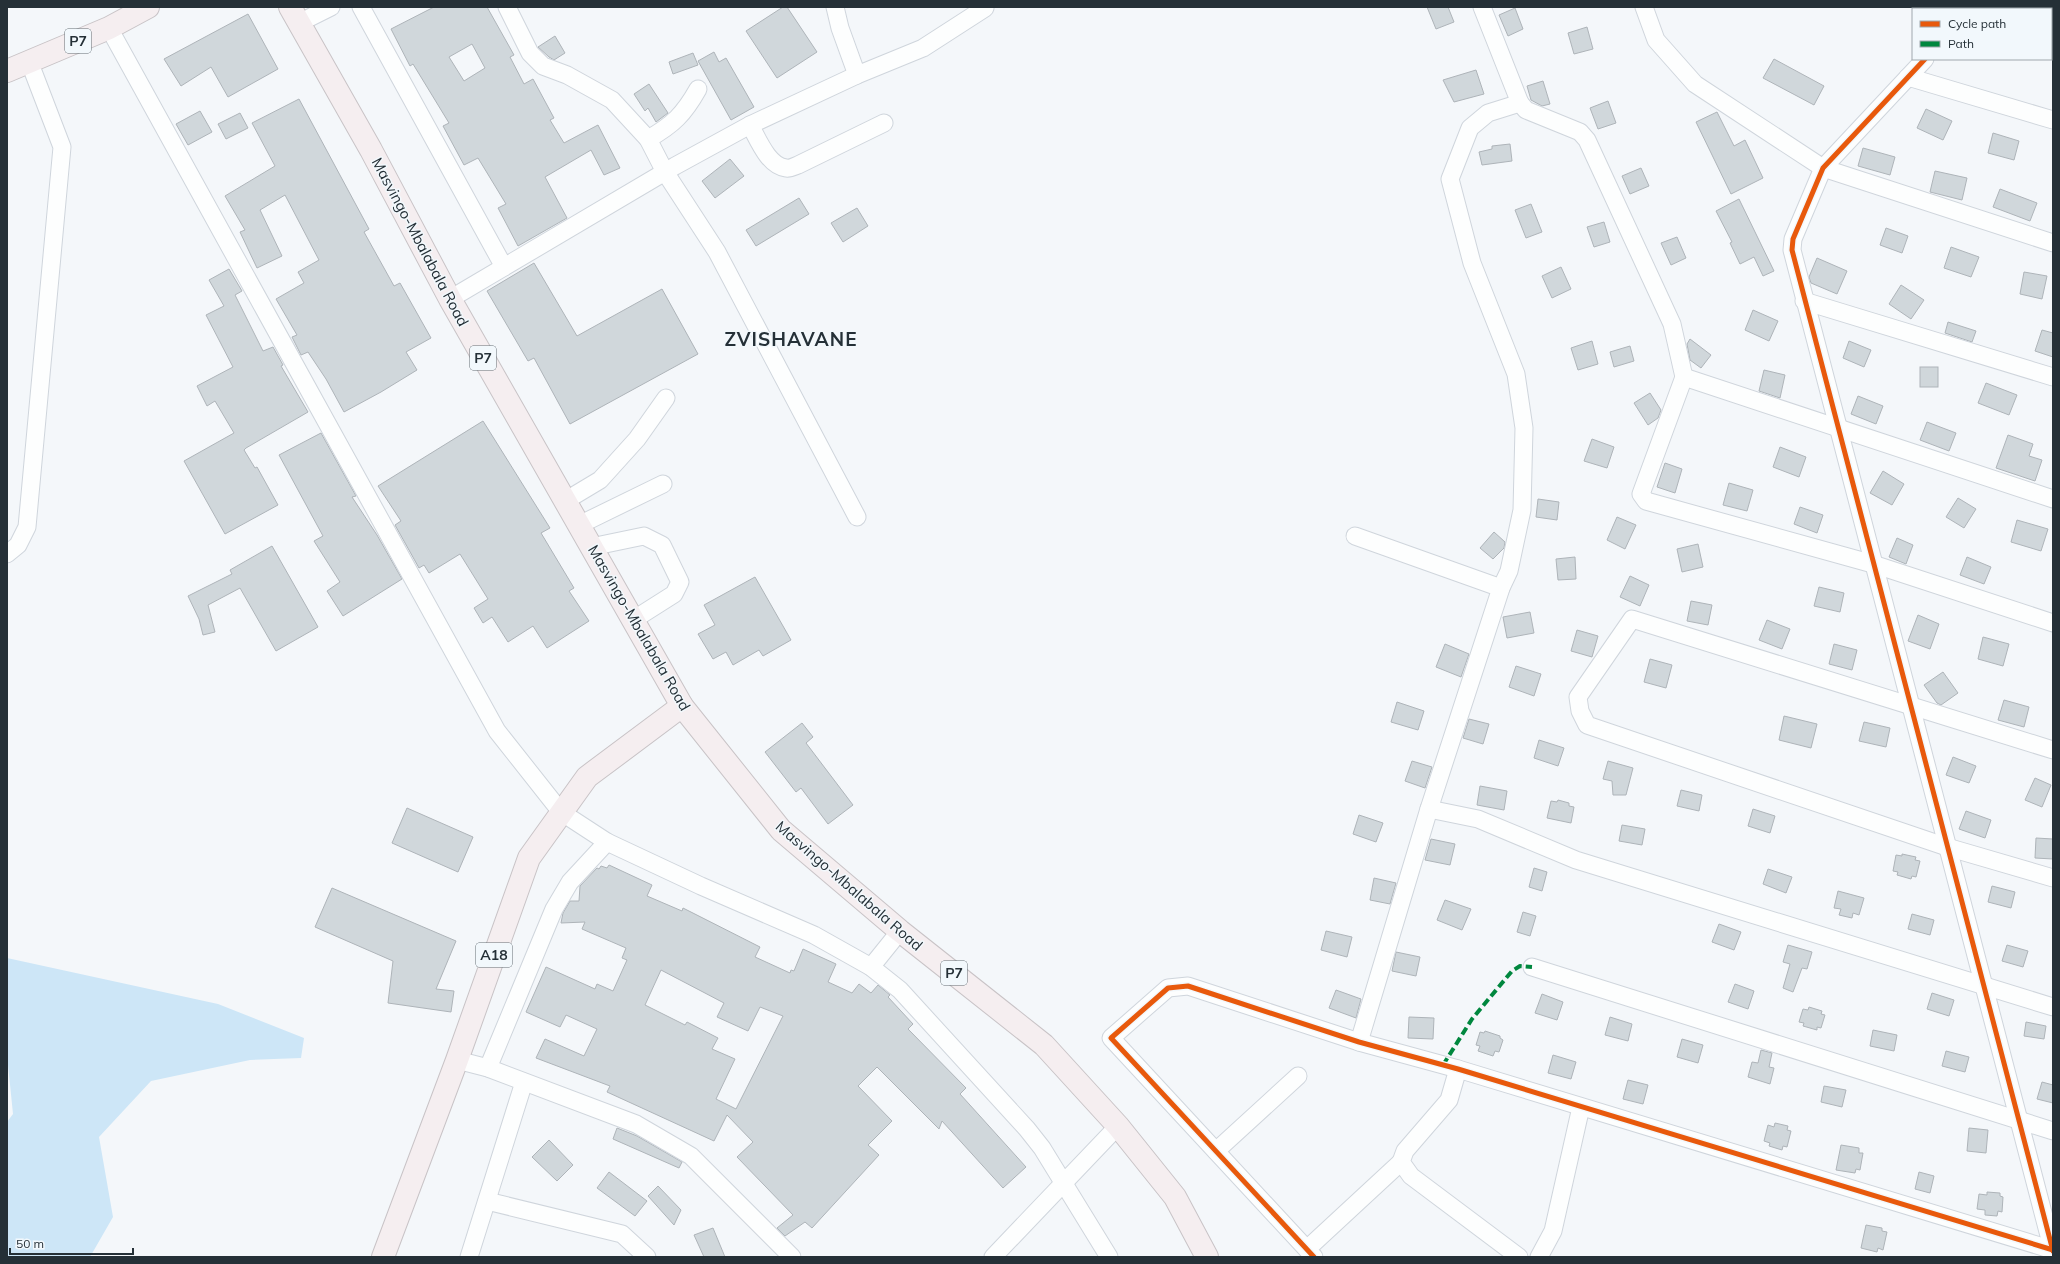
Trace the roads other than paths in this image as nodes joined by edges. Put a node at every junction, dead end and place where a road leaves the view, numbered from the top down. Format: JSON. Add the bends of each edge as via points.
{"nodes":[{"id":1,"x":148,"y":7,"type":"edge"},
{"id":2,"x":330,"y":7,"type":"edge"},
{"id":3,"x":361,"y":7,"type":"edge"},
{"id":4,"x":506,"y":7,"type":"edge"},
{"id":5,"x":835,"y":7,"type":"edge"},
{"id":6,"x":1482,"y":7,"type":"edge"},
{"id":7,"x":1644,"y":7,"type":"edge"},
{"id":8,"x":985,"y":8,"type":"dead end"},
{"id":9,"x":295,"y":15,"type":"edge"},
{"id":10,"x":109,"y":28,"type":"junction"},
{"id":11,"x":1924,"y":60,"type":"edge"},
{"id":12,"x":29,"y":61,"type":"junction"},
{"id":13,"x":7,"y":71,"type":"edge"},
{"id":14,"x":857,"y":75,"type":"junction"},
{"id":15,"x":1908,"y":77,"type":"junction"},
{"id":16,"x":698,"y":89,"type":"dead end"},
{"id":17,"x":1520,"y":102,"type":"junction"},
{"id":18,"x":2053,"y":120,"type":"edge"},
{"id":19,"x":884,"y":123,"type":"dead end"},
{"id":20,"x":750,"y":125,"type":"junction"},
{"id":21,"x":648,"y":139,"type":"junction"},
{"id":22,"x":1823,"y":168,"type":"junction"},
{"id":23,"x":665,"y":172,"type":"junction"},
{"id":24,"x":2053,"y":243,"type":"edge"},
{"id":25,"x":504,"y":267,"type":"junction"},
{"id":26,"x":450,"y":299,"type":"junction"},
{"id":27,"x":1804,"y":301,"type":"junction"},
{"id":28,"x":1684,"y":377,"type":"junction"},
{"id":29,"x":2053,"y":377,"type":"edge"},
{"id":30,"x":666,"y":398,"type":"dead end"},
{"id":31,"x":1838,"y":428,"type":"junction"},
{"id":32,"x":663,"y":484,"type":"dead end"},
{"id":33,"x":2053,"y":499,"type":"edge"},
{"id":34,"x":565,"y":501,"type":"junction"},
{"id":35,"x":857,"y":516,"type":"dead end"},
{"id":36,"x":579,"y":525,"type":"junction"},
{"id":37,"x":1355,"y":536,"type":"dead end"},
{"id":38,"x":591,"y":547,"type":"junction"},
{"id":39,"x":7,"y":554,"type":"edge"},
{"id":40,"x":1873,"y":564,"type":"junction"},
{"id":41,"x":1501,"y":588,"type":"junction"},
{"id":42,"x":632,"y":620,"type":"junction"},
{"id":43,"x":2053,"y":623,"type":"edge"},
{"id":44,"x":1910,"y":704,"type":"junction"},
{"id":45,"x":682,"y":706,"type":"junction"},
{"id":46,"x":2053,"y":750,"type":"edge"},
{"id":47,"x":1429,"y":809,"type":"junction"},
{"id":48,"x":561,"y":812,"type":"junction"},
{"id":49,"x":607,"y":842,"type":"junction"},
{"id":50,"x":1947,"y":847,"type":"junction"},
{"id":51,"x":2053,"y":878,"type":"edge"},
{"id":52,"x":900,"y":931,"type":"junction"},
{"id":53,"x":870,"y":967,"type":"junction"},
{"id":54,"x":1532,"y":967,"type":"dead end"},
{"id":55,"x":1983,"y":985,"type":"junction"},
{"id":56,"x":2053,"y":1007,"type":"edge"},
{"id":57,"x":1359,"y":1042,"type":"junction"},
{"id":58,"x":457,"y":1060,"type":"junction"},
{"id":59,"x":488,"y":1068,"type":"junction"},
{"id":60,"x":1458,"y":1069,"type":"junction"},
{"id":61,"x":1298,"y":1076,"type":"dead end"},
{"id":62,"x":524,"y":1082,"type":"junction"},
{"id":63,"x":1581,"y":1107,"type":"junction"},
{"id":64,"x":2019,"y":1120,"type":"junction"},
{"id":65,"x":1118,"y":1126,"type":"junction"},
{"id":66,"x":2053,"y":1131,"type":"edge"},
{"id":67,"x":1216,"y":1151,"type":"junction"},
{"id":68,"x":1401,"y":1162,"type":"junction"},
{"id":69,"x":1063,"y":1183,"type":"junction"},
{"id":70,"x":487,"y":1201,"type":"junction"},
{"id":71,"x":2053,"y":1250,"type":"edge"},
{"id":72,"x":1311,"y":1253,"type":"edge"},
{"id":73,"x":383,"y":1257,"type":"edge"},
{"id":74,"x":469,"y":1257,"type":"edge"},
{"id":75,"x":647,"y":1257,"type":"edge"},
{"id":76,"x":792,"y":1257,"type":"edge"},
{"id":77,"x":993,"y":1257,"type":"edge"},
{"id":78,"x":1109,"y":1257,"type":"edge"},
{"id":79,"x":1207,"y":1257,"type":"edge"},
{"id":80,"x":1519,"y":1257,"type":"edge"},
{"id":81,"x":1539,"y":1257,"type":"edge"}],
"edges":[{"from":1,"to":10,"type":"highway","number":"P7"},
{"from":2,"to":9,"type":"street"},
{"from":3,"to":25,"type":"street"},
{"from":4,"to":21,"type":"street","via":[[530,53],[543,66],[567,75],[612,100]]},
{"from":5,"to":14,"type":"street"},
{"from":6,"to":17,"type":"street"},
{"from":7,"to":22,"type":"street","via":[[1656,40],[1695,84]]},
{"from":8,"to":14,"type":"street","via":[[923,48]]},
{"from":9,"to":26,"type":"highway","name":"Masvingo-Mbalabala Road","number":"P7","via":[[371,150]]},
{"from":10,"to":12,"type":"highway","number":"P7"},
{"from":10,"to":48,"type":"street","via":[[497,731]]},
{"from":11,"to":15,"type":"street"},
{"from":12,"to":13,"type":"highway","number":"P7"},
{"from":12,"to":39,"type":"street","via":[[62,147],[27,527],[18,545]]},
{"from":14,"to":20,"type":"street"},
{"from":15,"to":18,"type":"street"},
{"from":15,"to":22,"type":"street"},
{"from":16,"to":21,"type":"street","via":[[687,109],[675,121]]},
{"from":17,"to":28,"type":"street","via":[[1526,110],[1580,132],[1587,140],[1672,324]]},
{"from":17,"to":41,"type":"street","via":[[1488,113],[1470,128],[1450,179],[1472,263],[1516,374],[1524,428],[1522,510],[1509,571]]},
{"from":19,"to":20,"type":"street","via":[[787,169],[777,166]]},
{"from":20,"to":23,"type":"street"},
{"from":21,"to":23,"type":"street"},
{"from":22,"to":24,"type":"street"},
{"from":22,"to":27,"type":"street","via":[[1792,245]]},
{"from":23,"to":25,"type":"street"},
{"from":23,"to":35,"type":"street","via":[[716,252]]},
{"from":25,"to":26,"type":"street"},
{"from":26,"to":34,"type":"highway","name":"Masvingo-Mbalabala Road","number":"P7"},
{"from":27,"to":29,"type":"street"},
{"from":27,"to":31,"type":"street"},
{"from":28,"to":31,"type":"street"},
{"from":28,"to":40,"type":"street","via":[[1643,486],[1641,494],[1646,501]]},
{"from":30,"to":34,"type":"street","via":[[636,439],[600,480]]},
{"from":31,"to":33,"type":"street"},
{"from":31,"to":40,"type":"street"},
{"from":32,"to":36,"type":"street"},
{"from":34,"to":36,"type":"highway","name":"Masvingo-Mbalabala Road","number":"P7"},
{"from":36,"to":38,"type":"highway","name":"Masvingo-Mbalabala Road","number":"P7"},
{"from":37,"to":41,"type":"street"},
{"from":38,"to":42,"type":"highway","name":"Masvingo-Mbalabala Road","number":"P7"},
{"from":38,"to":42,"type":"street","via":[[644,536],[662,545],[680,582],[674,594]]},
{"from":40,"to":43,"type":"street"},
{"from":40,"to":44,"type":"street"},
{"from":41,"to":47,"type":"street"},
{"from":42,"to":45,"type":"highway","name":"Masvingo-Mbalabala Road","number":"P7"},
{"from":44,"to":46,"type":"street"},
{"from":44,"to":50,"type":"street"},
{"from":44,"to":50,"type":"street","via":[[1632,619],[1578,697],[1580,711],[1587,724]]},
{"from":45,"to":48,"type":"highway","number":"A18","via":[[587,777]]},
{"from":45,"to":52,"type":"highway","name":"Masvingo-Mbalabala Road","number":"P7","via":[[781,830]]},
{"from":47,"to":55,"type":"street","via":[[1478,819],[1576,860]]},
{"from":47,"to":57,"type":"street"},
{"from":48,"to":49,"type":"street"},
{"from":48,"to":58,"type":"highway","number":"A18","via":[[529,858]]},
{"from":49,"to":53,"type":"street","via":[[814,935]]},
{"from":49,"to":59,"type":"street","via":[[570,882],[554,909]]},
{"from":50,"to":51,"type":"street"},
{"from":50,"to":55,"type":"street"},
{"from":52,"to":53,"type":"street"},
{"from":52,"to":65,"type":"highway","name":"Masvingo-Mbalabala Road","number":"P7","via":[[1044,1044]]},
{"from":53,"to":69,"type":"street","via":[[900,990],[1027,1129]]},
{"from":54,"to":64,"type":"street"},
{"from":55,"to":56,"type":"street"},
{"from":55,"to":64,"type":"street"},
{"from":57,"to":60,"type":"street"},
{"from":57,"to":67,"type":"street","via":[[1188,986],[1168,988],[1111,1038]]},
{"from":58,"to":59,"type":"street"},
{"from":58,"to":73,"type":"highway","number":"A18"},
{"from":59,"to":62,"type":"street"},
{"from":60,"to":63,"type":"street"},
{"from":60,"to":68,"type":"street","via":[[1449,1100],[1405,1151]]},
{"from":61,"to":67,"type":"street"},
{"from":62,"to":70,"type":"street"},
{"from":62,"to":76,"type":"street","via":[[636,1124],[691,1156]]},
{"from":63,"to":71,"type":"street"},
{"from":63,"to":81,"type":"street","via":[[1553,1231]]},
{"from":64,"to":66,"type":"street"},
{"from":64,"to":71,"type":"street"},
{"from":65,"to":69,"type":"street"},
{"from":65,"to":79,"type":"highway","name":"Masvingo-Mbalabala Road","number":"P7","via":[[1175,1197]]},
{"from":67,"to":72,"type":"street"},
{"from":68,"to":72,"type":"street"},
{"from":68,"to":80,"type":"street","via":[[1411,1176]]},
{"from":69,"to":77,"type":"street"},
{"from":69,"to":78,"type":"street"},
{"from":70,"to":74,"type":"street"},
{"from":70,"to":75,"type":"street","via":[[622,1234]]}]}
